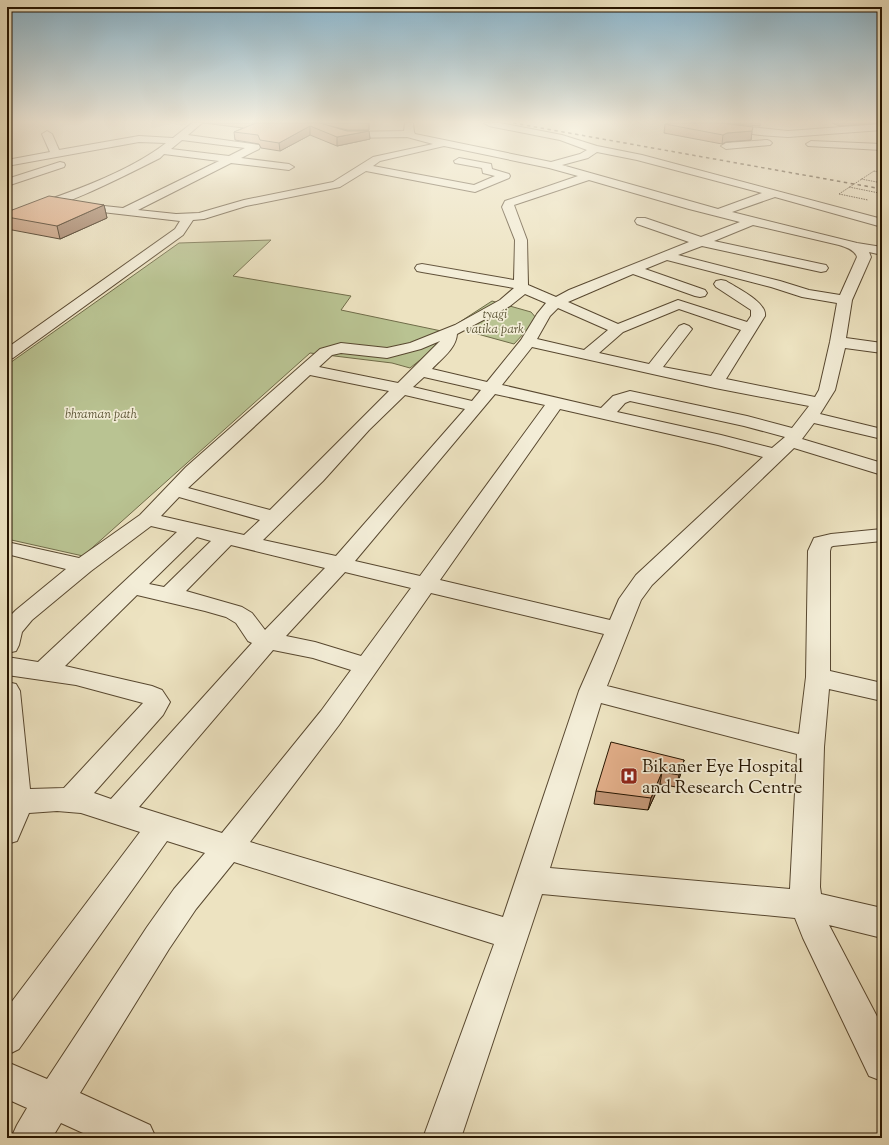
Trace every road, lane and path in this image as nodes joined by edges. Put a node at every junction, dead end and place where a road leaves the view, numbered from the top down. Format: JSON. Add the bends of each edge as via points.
{"nodes":[{"id":1,"x":27,"y":176,"type":"edge"},
{"id":2,"x":115,"y":176,"type":"edge"},
{"id":3,"x":198,"y":176,"type":"edge"},
{"id":4,"x":350,"y":176,"type":"edge"},
{"id":5,"x":411,"y":176,"type":"edge"},
{"id":6,"x":504,"y":176,"type":"edge"},
{"id":7,"x":588,"y":176,"type":"edge"},
{"id":8,"x":591,"y":176,"type":"edge"},
{"id":9,"x":711,"y":176,"type":"edge"},
{"id":10,"x":865,"y":176,"type":"edge"},
{"id":11,"x":861,"y":179,"type":"junction"},
{"id":12,"x":7,"y":183,"type":"edge"},
{"id":13,"x":882,"y":183,"type":"edge"},
{"id":14,"x":850,"y":187,"type":"junction"},
{"id":15,"x":774,"y":193,"type":"junction"},
{"id":16,"x":879,"y":193,"type":"dead end"},
{"id":17,"x":868,"y":200,"type":"dead end"},
{"id":18,"x":51,"y":203,"type":"junction"},
{"id":19,"x":124,"y":212,"type":"junction"},
{"id":20,"x":719,"y":213,"type":"junction"},
{"id":21,"x":189,"y":217,"type":"junction"},
{"id":22,"x":7,"y":218,"type":"edge"},
{"id":23,"x":641,"y":221,"type":"dead end"},
{"id":24,"x":752,"y":221,"type":"junction"},
{"id":25,"x":878,"y":222,"type":"edge"},
{"id":26,"x":800,"y":232,"type":"junction"},
{"id":27,"x":854,"y":238,"type":"junction"},
{"id":28,"x":780,"y":239,"type":"dead end"},
{"id":29,"x":702,"y":242,"type":"junction"},
{"id":30,"x":767,"y":244,"type":"dead end"},
{"id":31,"x":882,"y":251,"type":"edge"},
{"id":32,"x":746,"y":252,"type":"junction"},
{"id":33,"x":666,"y":256,"type":"junction"},
{"id":34,"x":422,"y":268,"type":"dead end"},
{"id":35,"x":821,"y":268,"type":"dead end"},
{"id":36,"x":633,"y":269,"type":"junction"},
{"id":37,"x":743,"y":276,"type":"junction"},
{"id":38,"x":721,"y":284,"type":"junction"},
{"id":39,"x":522,"y":287,"type":"junction"},
{"id":40,"x":700,"y":293,"type":"junction"},
{"id":41,"x":845,"y":300,"type":"junction"},
{"id":42,"x":554,"y":303,"type":"junction"},
{"id":43,"x":678,"y":304,"type":"junction"},
{"id":44,"x":750,"y":328,"type":"junction"},
{"id":45,"x":618,"y":329,"type":"junction"},
{"id":46,"x":684,"y":329,"type":"dead end"},
{"id":47,"x":450,"y":332,"type":"junction"},
{"id":48,"x":528,"y":342,"type":"junction"},
{"id":49,"x":838,"y":342,"type":"junction"},
{"id":50,"x":882,"y":348,"type":"edge"},
{"id":51,"x":7,"y":355,"type":"edge"},
{"id":52,"x":588,"y":355,"type":"junction"},
{"id":53,"x":306,"y":369,"type":"junction"},
{"id":54,"x":653,"y":370,"type":"junction"},
{"id":55,"x":420,"y":371,"type":"junction"},
{"id":56,"x":715,"y":383,"type":"junction"},
{"id":57,"x":492,"y":387,"type":"junction"},
{"id":58,"x":402,"y":389,"type":"junction"},
{"id":59,"x":556,"y":402,"type":"junction"},
{"id":60,"x":667,"y":403,"type":"junction"},
{"id":61,"x":476,"y":407,"type":"junction"},
{"id":62,"x":605,"y":414,"type":"junction"},
{"id":63,"x":649,"y":424,"type":"junction"},
{"id":64,"x":798,"y":430,"type":"junction"},
{"id":65,"x":882,"y":434,"type":"edge"},
{"id":66,"x":882,"y":469,"type":"edge"},
{"id":67,"x":175,"y":490,"type":"junction"},
{"id":68,"x":274,"y":518,"type":"junction"},
{"id":69,"x":147,"y":519,"type":"junction"},
{"id":70,"x":192,"y":530,"type":"junction"},
{"id":71,"x":882,"y":535,"type":"edge"},
{"id":72,"x":226,"y":538,"type":"junction"},
{"id":73,"x":248,"y":543,"type":"junction"},
{"id":74,"x":7,"y":548,"type":"edge"},
{"id":75,"x":340,"y":565,"type":"junction"},
{"id":76,"x":83,"y":566,"type":"junction"},
{"id":77,"x":424,"y":585,"type":"junction"},
{"id":78,"x":131,"y":587,"type":"junction"},
{"id":79,"x":168,"y":596,"type":"junction"},
{"id":80,"x":616,"y":630,"type":"junction"},
{"id":81,"x":268,"y":641,"type":"junction"},
{"id":82,"x":7,"y":645,"type":"edge"},
{"id":83,"x":7,"y":666,"type":"edge"},
{"id":84,"x":367,"y":666,"type":"junction"},
{"id":85,"x":44,"y":671,"type":"junction"},
{"id":86,"x":818,"y":678,"type":"junction"},
{"id":87,"x":7,"y":691,"type":"edge"},
{"id":88,"x":592,"y":691,"type":"junction"},
{"id":89,"x":882,"y":692,"type":"edge"},
{"id":90,"x":9,"y":723,"type":"edge"},
{"id":91,"x":811,"y":748,"type":"junction"},
{"id":92,"x":71,"y":800,"type":"junction"},
{"id":93,"x":17,"y":802,"type":"junction"},
{"id":94,"x":117,"y":812,"type":"junction"},
{"id":95,"x":161,"y":826,"type":"junction"},
{"id":96,"x":7,"y":832,"type":"edge"},
{"id":97,"x":228,"y":847,"type":"junction"},
{"id":98,"x":532,"y":880,"type":"junction"},
{"id":99,"x":806,"y":905,"type":"junction"},
{"id":100,"x":882,"y":923,"type":"edge"},
{"id":101,"x":513,"y":935,"type":"junction"},
{"id":102,"x":7,"y":1037,"type":"edge"},
{"id":103,"x":882,"y":1064,"type":"edge"},
{"id":104,"x":7,"y":1080,"type":"edge"},
{"id":105,"x":54,"y":1100,"type":"junction"},
{"id":106,"x":30,"y":1138,"type":"edge"},
{"id":107,"x":138,"y":1138,"type":"edge"},
{"id":108,"x":442,"y":1138,"type":"edge"}],
"edges":[{"from":1,"to":12,"type":"street"},
{"from":2,"to":18,"type":"street"},
{"from":3,"to":19,"type":"street"},
{"from":4,"to":21,"type":"street","via":[[336,185]]},
{"from":5,"to":6,"type":"street","via":[[475,189]]},
{"from":7,"to":39,"type":"street","via":[[509,203],[508,207],[521,240]]},
{"from":8,"to":20,"type":"street"},
{"from":9,"to":15,"type":"street"},
{"from":10,"to":11,"type":"path","bridge":true},
{"from":11,"to":13,"type":"path"},
{"from":11,"to":14,"type":"path","bridge":true},
{"from":14,"to":16,"type":"path"},
{"from":14,"to":17,"type":"path","bridge":true,"via":[[839,194]]},
{"from":15,"to":20,"type":"street"},
{"from":15,"to":25,"type":"street"},
{"from":18,"to":19,"type":"street"},
{"from":18,"to":22,"type":"street"},
{"from":19,"to":21,"type":"street"},
{"from":20,"to":24,"type":"street"},
{"from":21,"to":51,"type":"street","via":[[179,232]]},
{"from":23,"to":29,"type":"street"},
{"from":24,"to":26,"type":"street"},
{"from":24,"to":29,"type":"street"},
{"from":25,"to":27,"type":"street"},
{"from":26,"to":27,"type":"street"},
{"from":26,"to":28,"type":"street"},
{"from":27,"to":31,"type":"street"},
{"from":27,"to":41,"type":"street","via":[[864,257]]},
{"from":29,"to":32,"type":"street"},
{"from":29,"to":33,"type":"street"},
{"from":30,"to":32,"type":"street"},
{"from":32,"to":35,"type":"street"},
{"from":33,"to":36,"type":"street"},
{"from":33,"to":37,"type":"street"},
{"from":34,"to":39,"type":"street"},
{"from":36,"to":40,"type":"street"},
{"from":36,"to":42,"type":"street"},
{"from":37,"to":38,"type":"street"},
{"from":37,"to":41,"type":"street","via":[[807,294]]},
{"from":38,"to":40,"type":"street"},
{"from":38,"to":44,"type":"street","via":[[758,308],[758,316]]},
{"from":39,"to":42,"type":"street"},
{"from":39,"to":47,"type":"street","via":[[505,304]]},
{"from":40,"to":43,"type":"street"},
{"from":41,"to":49,"type":"street"},
{"from":42,"to":45,"type":"street"},
{"from":42,"to":48,"type":"street","via":[[544,314]]},
{"from":43,"to":44,"type":"street"},
{"from":43,"to":45,"type":"street"},
{"from":44,"to":56,"type":"street"},
{"from":45,"to":52,"type":"street"},
{"from":46,"to":54,"type":"street"},
{"from":47,"to":53,"type":"street","via":[[416,346],[391,352],[336,349],[326,352]]},
{"from":47,"to":55,"type":"street","via":[[449,340],[443,349]]},
{"from":48,"to":52,"type":"street"},
{"from":48,"to":57,"type":"street"},
{"from":49,"to":50,"type":"street"},
{"from":49,"to":64,"type":"street","via":[[827,390]]},
{"from":52,"to":54,"type":"street"},
{"from":53,"to":58,"type":"street"},
{"from":53,"to":67,"type":"street"},
{"from":54,"to":56,"type":"street"},
{"from":55,"to":57,"type":"street"},
{"from":55,"to":58,"type":"street"},
{"from":56,"to":64,"type":"street"},
{"from":57,"to":59,"type":"street"},
{"from":57,"to":61,"type":"street"},
{"from":58,"to":61,"type":"street"},
{"from":58,"to":68,"type":"street"},
{"from":59,"to":62,"type":"street"},
{"from":59,"to":77,"type":"street"},
{"from":60,"to":62,"type":"street","via":[[624,396]]},
{"from":60,"to":63,"type":"street"},
{"from":60,"to":64,"type":"street"},
{"from":61,"to":75,"type":"street"},
{"from":62,"to":63,"type":"street"},
{"from":63,"to":64,"type":"street","via":[[721,440]]},
{"from":64,"to":65,"type":"street"},
{"from":64,"to":66,"type":"street"},
{"from":64,"to":80,"type":"street","via":[[644,580],[630,599]]},
{"from":67,"to":68,"type":"street"},
{"from":67,"to":69,"type":"street"},
{"from":68,"to":73,"type":"street"},
{"from":69,"to":70,"type":"street"},
{"from":69,"to":76,"type":"street"},
{"from":70,"to":72,"type":"street"},
{"from":70,"to":78,"type":"street"},
{"from":71,"to":86,"type":"street","via":[[821,543]]},
{"from":72,"to":73,"type":"street"},
{"from":72,"to":79,"type":"street"},
{"from":73,"to":75,"type":"street"},
{"from":74,"to":76,"type":"street"},
{"from":75,"to":77,"type":"street"},
{"from":75,"to":81,"type":"street"},
{"from":76,"to":82,"type":"street","via":[[24,615],[11,630]]},
{"from":77,"to":80,"type":"street"},
{"from":77,"to":84,"type":"street"},
{"from":78,"to":79,"type":"street"},
{"from":78,"to":85,"type":"street"},
{"from":79,"to":81,"type":"street","via":[[210,604],[234,612],[244,618],[256,635]]},
{"from":80,"to":88,"type":"street"},
{"from":81,"to":84,"type":"street","via":[[315,650]]},
{"from":81,"to":94,"type":"street"},
{"from":83,"to":85,"type":"street"},
{"from":84,"to":97,"type":"street","via":[[330,718]]},
{"from":85,"to":92,"type":"street","via":[[76,676],[142,693],[157,702]]},
{"from":86,"to":89,"type":"street"},
{"from":86,"to":91,"type":"street"},
{"from":87,"to":90,"type":"street"},
{"from":88,"to":91,"type":"street"},
{"from":88,"to":98,"type":"street"},
{"from":90,"to":93,"type":"street"},
{"from":91,"to":99,"type":"street"},
{"from":92,"to":93,"type":"street"},
{"from":92,"to":94,"type":"street"},
{"from":93,"to":96,"type":"street"},
{"from":94,"to":95,"type":"street"},
{"from":95,"to":97,"type":"street"},
{"from":95,"to":102,"type":"street"},
{"from":97,"to":101,"type":"street"},
{"from":97,"to":105,"type":"street","via":[[185,899],[158,938]]},
{"from":98,"to":99,"type":"street"},
{"from":98,"to":101,"type":"street"},
{"from":99,"to":100,"type":"street"},
{"from":99,"to":103,"type":"street","via":[[814,928]]},
{"from":101,"to":108,"type":"street"},
{"from":104,"to":105,"type":"street"},
{"from":105,"to":106,"type":"street"},
{"from":105,"to":107,"type":"street"}]}
